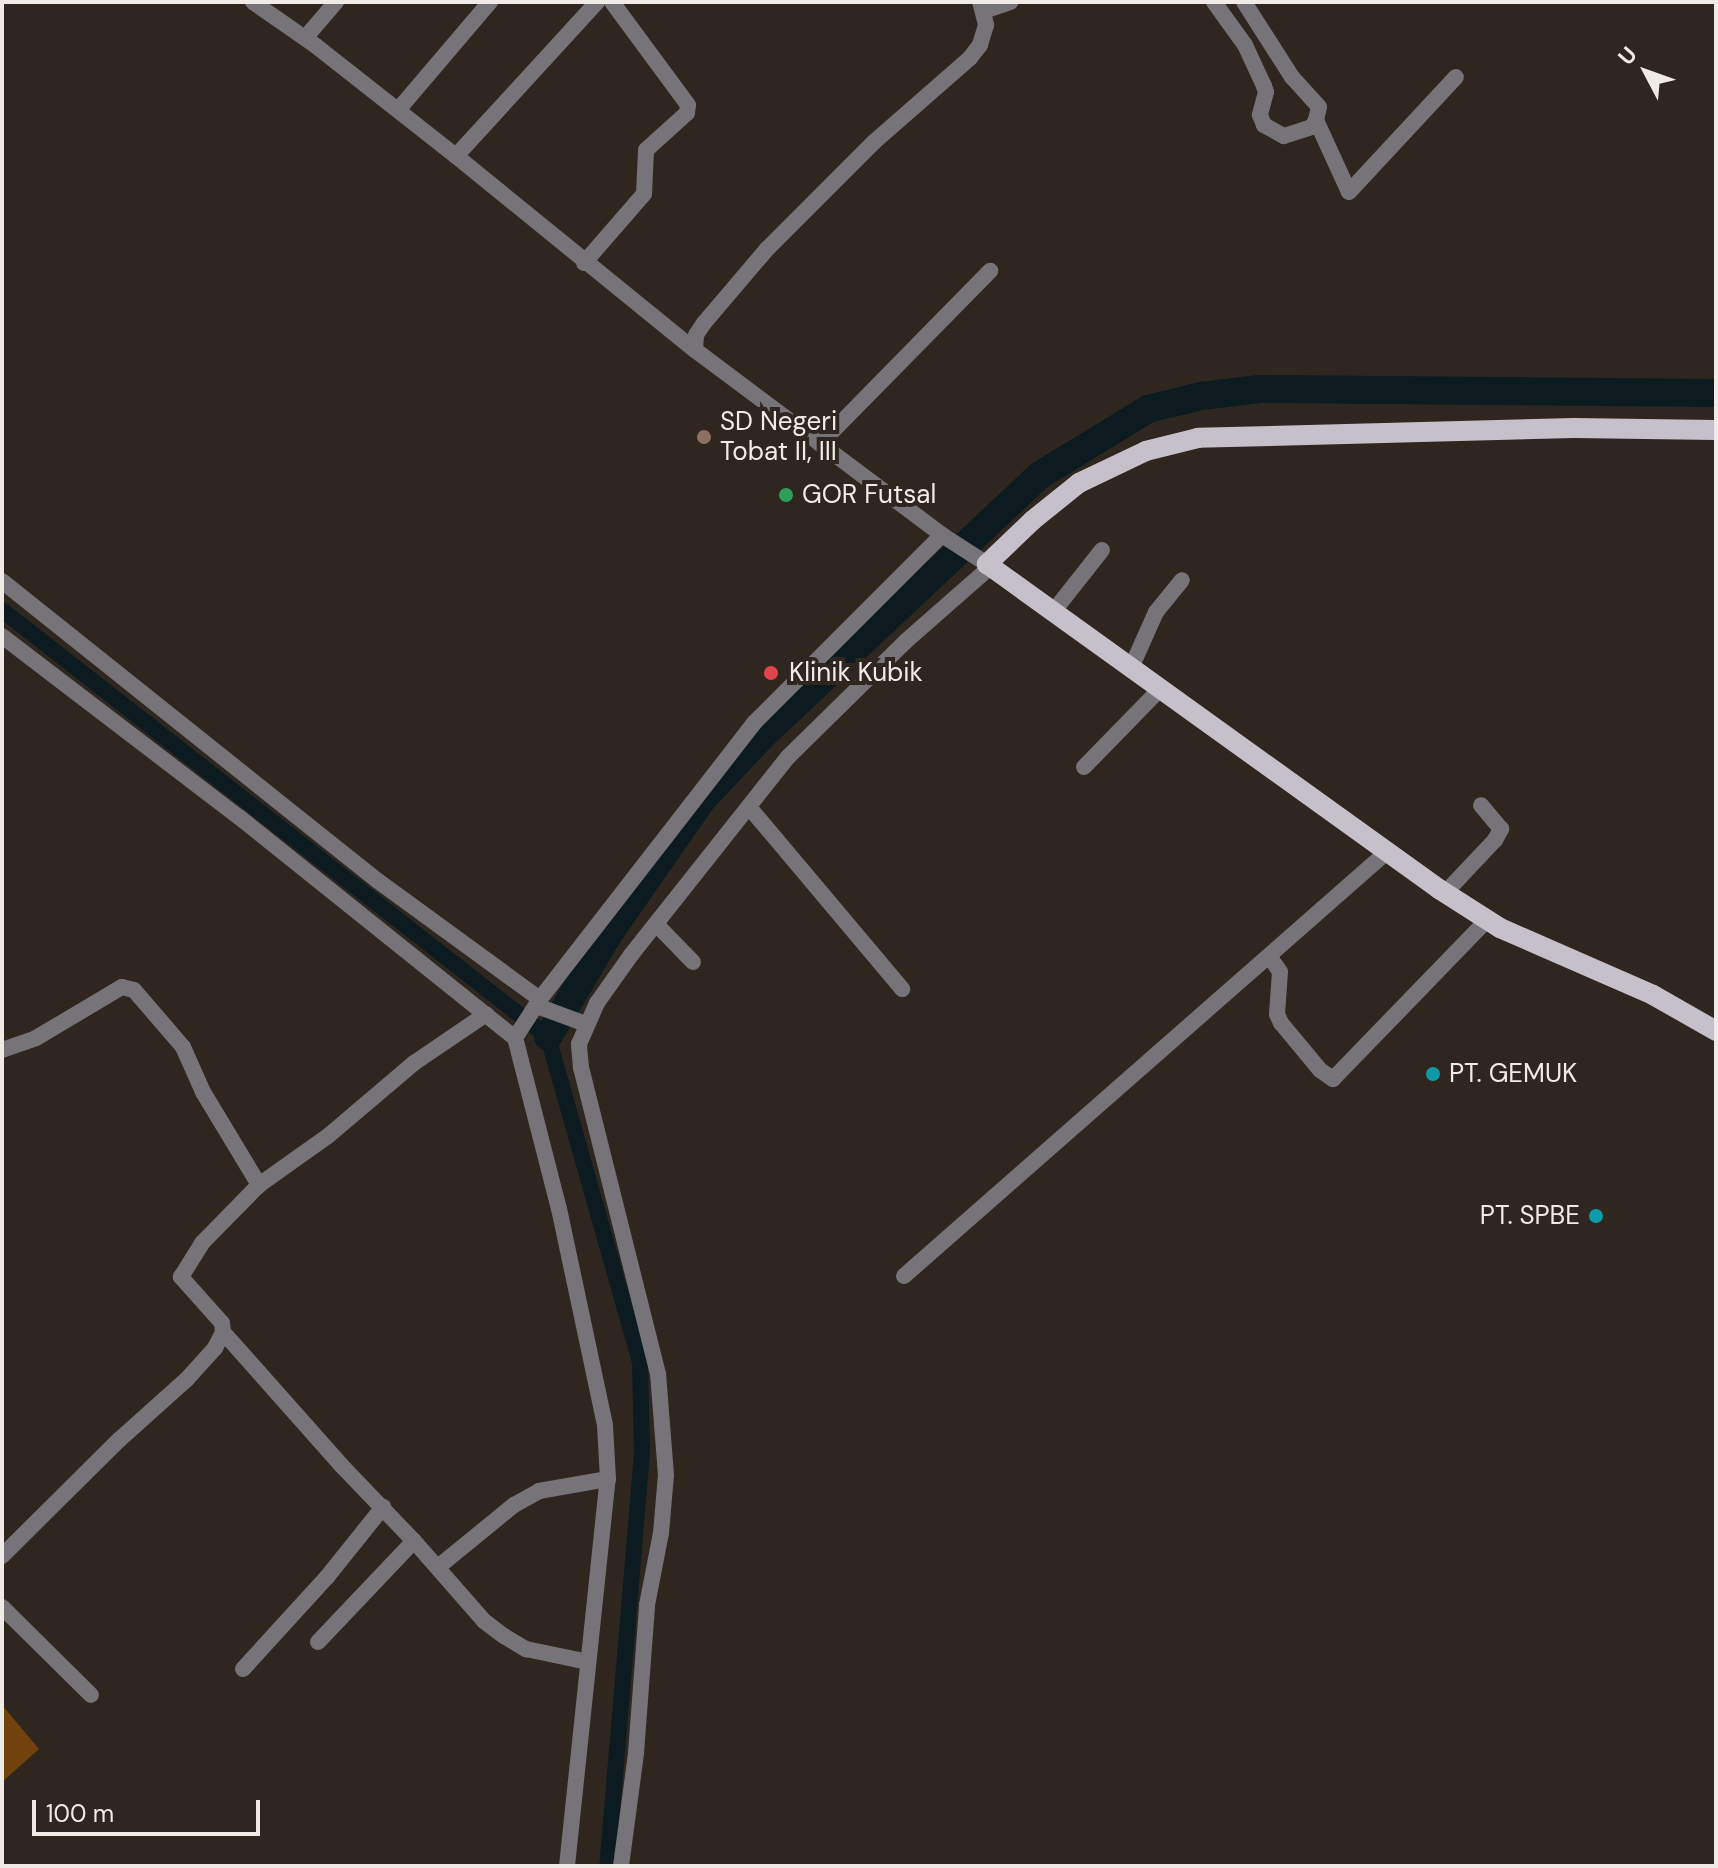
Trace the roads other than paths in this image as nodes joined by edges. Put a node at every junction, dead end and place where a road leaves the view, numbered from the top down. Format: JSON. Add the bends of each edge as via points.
{"nodes":[{"id":1,"x":253,"y":2,"type":"edge"},
{"id":2,"x":336,"y":2,"type":"edge"},
{"id":3,"x":490,"y":2,"type":"edge"},
{"id":4,"x":597,"y":2,"type":"edge"},
{"id":5,"x":612,"y":2,"type":"edge"},
{"id":6,"x":1010,"y":2,"type":"edge"},
{"id":7,"x":1214,"y":2,"type":"edge"},
{"id":8,"x":1244,"y":2,"type":"edge"},
{"id":9,"x":982,"y":6,"type":"edge"},
{"id":10,"x":305,"y":38,"type":"junction"},
{"id":11,"x":1292,"y":77,"type":"junction"},
{"id":12,"x":1456,"y":77,"type":"dead end"},
{"id":13,"x":1266,"y":92,"type":"junction"},
{"id":14,"x":398,"y":110,"type":"junction"},
{"id":15,"x":1316,"y":120,"type":"junction"},
{"id":16,"x":456,"y":156,"type":"junction"},
{"id":17,"x":584,"y":263,"type":"junction"},
{"id":18,"x":990,"y":271,"type":"dead end"},
{"id":19,"x":695,"y":350,"type":"junction"},
{"id":20,"x":1716,"y":430,"type":"edge"},
{"id":21,"x":820,"y":444,"type":"junction"},
{"id":22,"x":947,"y":539,"type":"junction"},
{"id":23,"x":1102,"y":550,"type":"dead end"},
{"id":24,"x":986,"y":564,"type":"junction"},
{"id":25,"x":1182,"y":580,"type":"dead end"},
{"id":26,"x":2,"y":581,"type":"edge"},
{"id":27,"x":1053,"y":612,"type":"junction"},
{"id":28,"x":2,"y":636,"type":"edge"},
{"id":29,"x":1131,"y":668,"type":"junction"},
{"id":30,"x":1160,"y":689,"type":"junction"},
{"id":31,"x":1084,"y":767,"type":"dead end"},
{"id":32,"x":1481,"y":805,"type":"dead end"},
{"id":33,"x":749,"y":807,"type":"junction"},
{"id":34,"x":1388,"y":851,"type":"junction"},
{"id":35,"x":1445,"y":893,"type":"junction"},
{"id":36,"x":1487,"y":920,"type":"junction"},
{"id":37,"x":656,"y":924,"type":"junction"},
{"id":38,"x":1269,"y":956,"type":"junction"},
{"id":39,"x":693,"y":962,"type":"dead end"},
{"id":40,"x":902,"y":989,"type":"dead end"},
{"id":41,"x":538,"y":1006,"type":"junction"},
{"id":42,"x":486,"y":1014,"type":"junction"},
{"id":43,"x":581,"y":1022,"type":"junction"},
{"id":44,"x":1716,"y":1031,"type":"edge"},
{"id":45,"x":517,"y":1034,"type":"junction"},
{"id":46,"x":2,"y":1050,"type":"edge"},
{"id":47,"x":259,"y":1185,"type":"junction"},
{"id":48,"x":904,"y":1276,"type":"dead end"},
{"id":49,"x":223,"y":1332,"type":"junction"},
{"id":50,"x":608,"y":1479,"type":"junction"},
{"id":51,"x":383,"y":1507,"type":"junction"},
{"id":52,"x":414,"y":1541,"type":"junction"},
{"id":53,"x":2,"y":1556,"type":"edge"},
{"id":54,"x":438,"y":1567,"type":"junction"},
{"id":55,"x":2,"y":1607,"type":"edge"},
{"id":56,"x":318,"y":1642,"type":"dead end"},
{"id":57,"x":588,"y":1662,"type":"junction"},
{"id":58,"x":243,"y":1669,"type":"dead end"},
{"id":59,"x":91,"y":1695,"type":"dead end"},
{"id":60,"x":567,"y":1866,"type":"edge"},
{"id":61,"x":621,"y":1866,"type":"edge"}],
"edges":[{"from":1,"to":10,"type":"street"},
{"from":2,"to":10,"type":"street"},
{"from":3,"to":14,"type":"street"},
{"from":4,"to":16,"type":"street"},
{"from":5,"to":17,"type":"street","via":[[688,105],[687,113],[646,150],[644,194]]},
{"from":6,"to":9,"type":"street"},
{"from":7,"to":13,"type":"street","via":[[1245,45]]},
{"from":8,"to":11,"type":"street"},
{"from":9,"to":19,"type":"street","via":[[986,25],[970,58],[874,142],[767,249],[704,323]]},
{"from":10,"to":14,"type":"street"},
{"from":11,"to":13,"type":"street"},
{"from":11,"to":15,"type":"street","via":[[1319,107]]},
{"from":12,"to":15,"type":"street","via":[[1349,192]]},
{"from":13,"to":15,"type":"street","via":[[1260,115],[1272,133],[1297,134]]},
{"from":14,"to":16,"type":"street"},
{"from":16,"to":17,"type":"street"},
{"from":17,"to":19,"type":"street"},
{"from":18,"to":21,"type":"street"},
{"from":19,"to":21,"type":"street"},
{"from":20,"to":24,"type":"main road","via":[[1574,428],[1198,438],[1146,451],[1079,483]]},
{"from":21,"to":22,"type":"street"},
{"from":22,"to":24,"type":"street"},
{"from":22,"to":41,"type":"street","via":[[754,723]]},
{"from":23,"to":27,"type":"street"},
{"from":24,"to":27,"type":"main road"},
{"from":24,"to":33,"type":"street","via":[[788,757]]},
{"from":25,"to":29,"type":"street","via":[[1156,612]]},
{"from":26,"to":41,"type":"street"},
{"from":27,"to":29,"type":"main road"},
{"from":28,"to":42,"type":"street"},
{"from":29,"to":30,"type":"main road"},
{"from":30,"to":31,"type":"street"},
{"from":30,"to":34,"type":"main road"},
{"from":32,"to":35,"type":"street","via":[[1501,829]]},
{"from":33,"to":37,"type":"street"},
{"from":33,"to":40,"type":"street"},
{"from":34,"to":35,"type":"main road"},
{"from":34,"to":38,"type":"street"},
{"from":35,"to":36,"type":"main road"},
{"from":36,"to":38,"type":"street","via":[[1333,1079],[1281,1023],[1280,972]]},
{"from":36,"to":44,"type":"main road","via":[[1653,995]]},
{"from":37,"to":39,"type":"street"},
{"from":37,"to":43,"type":"street"},
{"from":38,"to":48,"type":"street"},
{"from":41,"to":43,"type":"street"},
{"from":41,"to":45,"type":"street"},
{"from":42,"to":45,"type":"street"},
{"from":42,"to":47,"type":"street","via":[[414,1063],[328,1136]]},
{"from":43,"to":61,"type":"street","via":[[581,1068],[658,1374],[666,1475],[647,1605]]},
{"from":45,"to":50,"type":"street","via":[[605,1425]]},
{"from":46,"to":47,"type":"street","via":[[36,1038],[122,987],[134,990],[183,1047],[203,1092]]},
{"from":47,"to":49,"type":"street","via":[[227,1215],[181,1277],[214,1311]]},
{"from":49,"to":51,"type":"street"},
{"from":49,"to":53,"type":"street","via":[[187,1379]]},
{"from":50,"to":54,"type":"street","via":[[539,1491]]},
{"from":50,"to":57,"type":"street"},
{"from":51,"to":52,"type":"street"},
{"from":51,"to":58,"type":"street"},
{"from":52,"to":54,"type":"street"},
{"from":52,"to":56,"type":"street"},
{"from":54,"to":57,"type":"street","via":[[484,1621],[504,1636],[526,1649]]},
{"from":55,"to":59,"type":"street"},
{"from":57,"to":60,"type":"street"}]}
